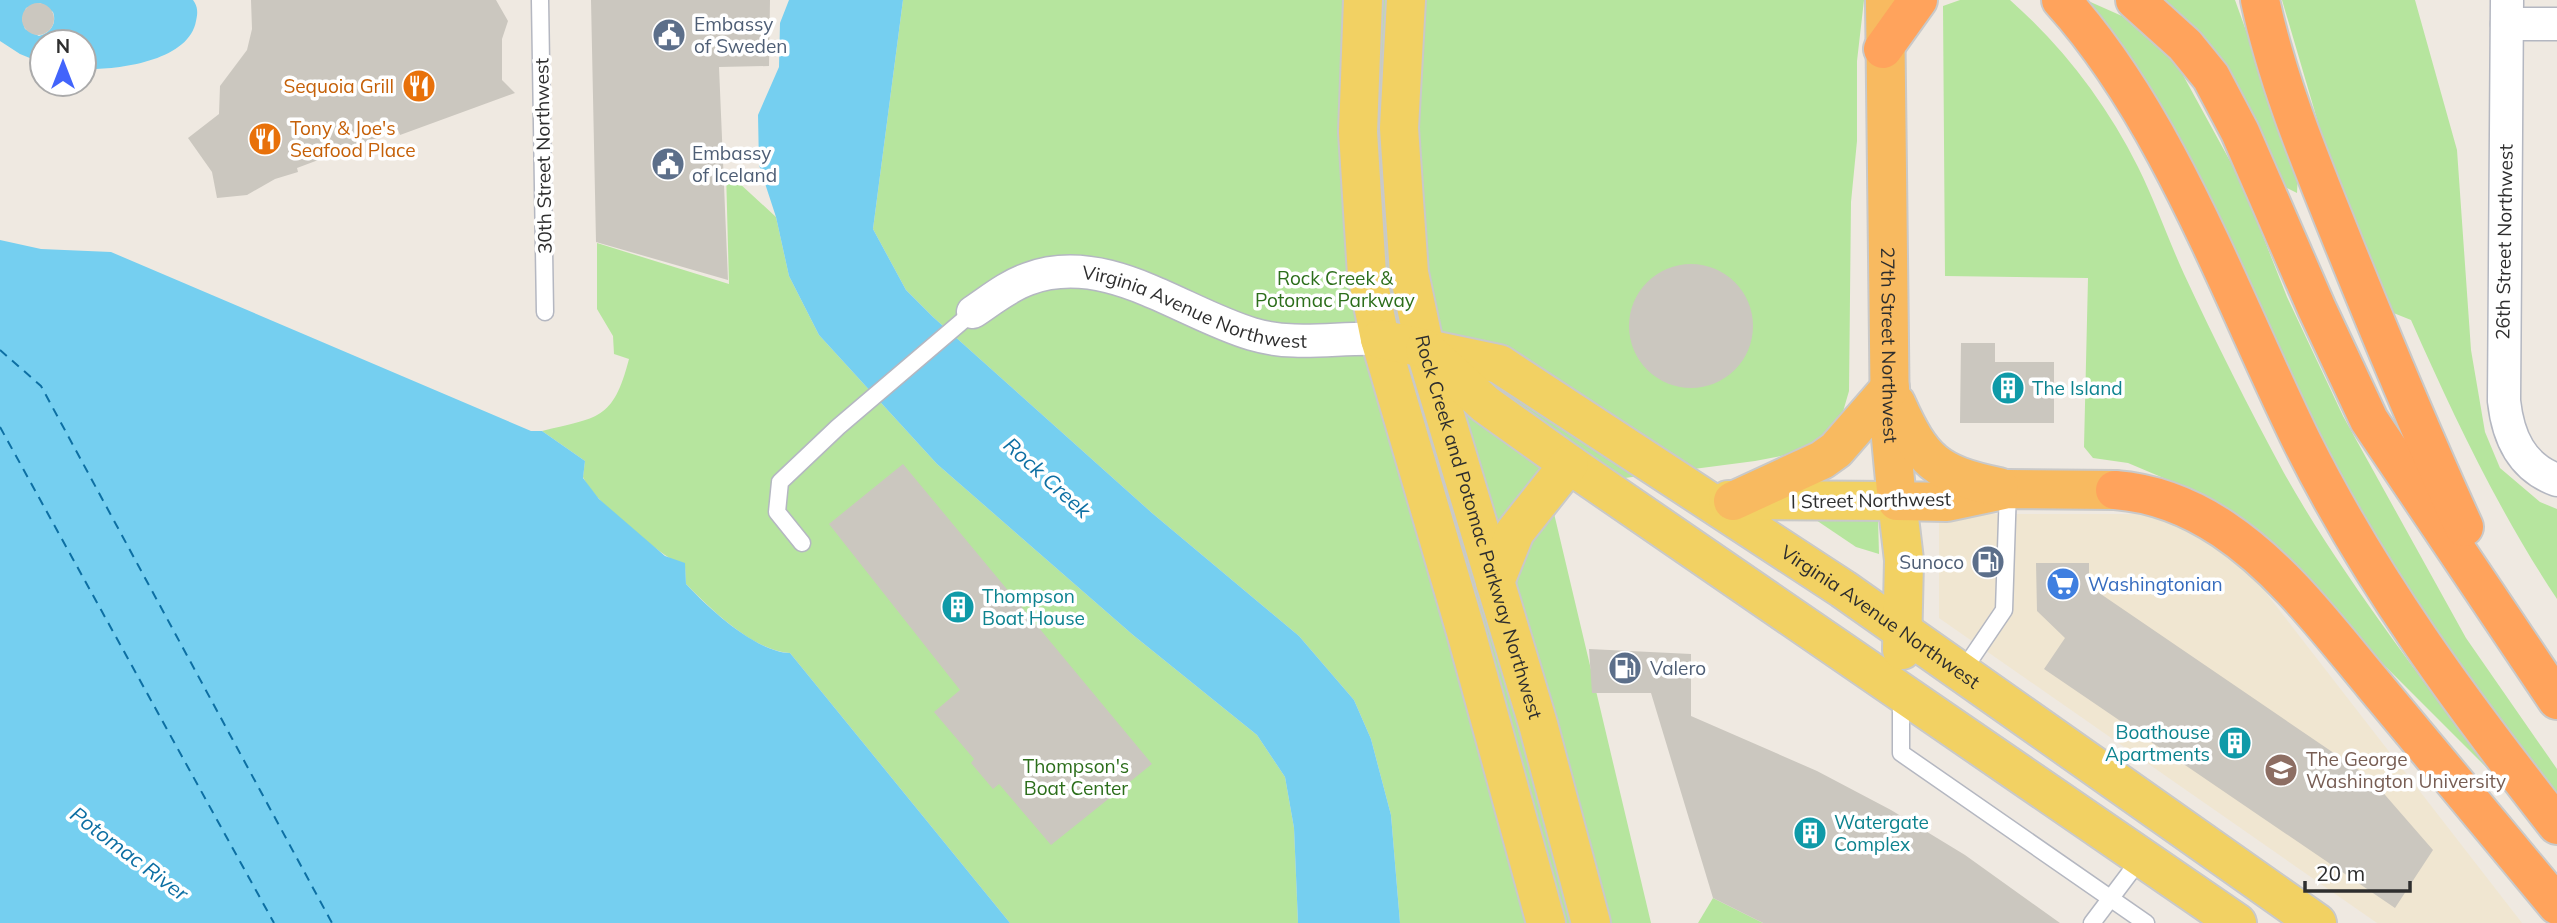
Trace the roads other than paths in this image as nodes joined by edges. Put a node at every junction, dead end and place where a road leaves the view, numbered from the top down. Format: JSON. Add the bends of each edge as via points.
{"nodes":[{"id":1,"x":540,"y":0,"type":"edge"},
{"id":2,"x":1363,"y":0,"type":"edge"},
{"id":3,"x":1406,"y":0,"type":"edge"},
{"id":4,"x":1885,"y":0,"type":"edge"},
{"id":5,"x":1917,"y":0,"type":"edge"},
{"id":6,"x":2061,"y":0,"type":"edge"},
{"id":7,"x":2135,"y":0,"type":"edge"},
{"id":8,"x":2260,"y":0,"type":"edge"},
{"id":9,"x":2507,"y":12,"type":"edge"},
{"id":10,"x":2557,"y":24,"type":"edge"},
{"id":11,"x":1883,"y":49,"type":"junction"},
{"id":12,"x":545,"y":312,"type":"dead end"},
{"id":13,"x":973,"y":312,"type":"joint"},
{"id":14,"x":1380,"y":339,"type":"junction"},
{"id":15,"x":1425,"y":349,"type":"junction"},
{"id":16,"x":1890,"y":388,"type":"junction"},
{"id":17,"x":1569,"y":464,"type":"junction"},
{"id":18,"x":2548,"y":477,"type":"edge"},
{"id":19,"x":2008,"y":489,"type":"junction"},
{"id":20,"x":1721,"y":500,"type":"junction"},
{"id":21,"x":1897,"y":501,"type":"junction"},
{"id":22,"x":1626,"y":502,"type":"junction"},
{"id":23,"x":802,"y":543,"type":"dead end"},
{"id":24,"x":1494,"y":582,"type":"junction"},
{"id":25,"x":2510,"y":628,"type":"junction"},
{"id":26,"x":1902,"y":631,"type":"junction"},
{"id":27,"x":1962,"y":672,"type":"junction"},
{"id":28,"x":1901,"y":690,"type":"junction"},
{"id":29,"x":2557,"y":700,"type":"edge"},
{"id":30,"x":2557,"y":825,"type":"edge"},
{"id":31,"x":2143,"y":856,"type":"junction"},
{"id":32,"x":2111,"y":898,"type":"junction"},
{"id":33,"x":2557,"y":905,"type":"edge"},
{"id":34,"x":1546,"y":923,"type":"edge"},
{"id":35,"x":1591,"y":923,"type":"edge"},
{"id":36,"x":2092,"y":923,"type":"edge"},
{"id":37,"x":2146,"y":923,"type":"edge"},
{"id":38,"x":2237,"y":923,"type":"edge"},
{"id":39,"x":2318,"y":923,"type":"edge"}],
"edges":[{"from":1,"to":12,"type":"lane","name":"30th Street Northwest"},
{"from":2,"to":14,"type":"main road","via":[[1360,200],[1367,275]]},
{"from":3,"to":15,"type":"main road","name":"Rock Creek and Potomac Parkway Northwest","via":[[1399,81],[1401,202],[1409,273]]},
{"from":4,"to":11,"type":"highway","name":"27th Street Northwest"},
{"from":5,"to":11,"type":"highway"},
{"from":6,"to":30,"type":"highway","via":[[2111,65],[2163,149],[2303,443],[2369,567]]},
{"from":7,"to":25,"type":"highway","via":[[2185,45],[2211,77],[2369,420]]},
{"from":8,"to":25,"type":"highway","via":[[2318,180],[2410,407]]},
{"from":9,"to":10,"type":"street"},
{"from":9,"to":18,"type":"street","name":"26th Street Northwest","via":[[2504,401],[2518,449]]},
{"from":11,"to":16,"type":"highway","name":"27th Street Northwest"},
{"from":13,"to":14,"type":"street","name":"Virginia Avenue Northwest","via":[[1028,279],[1056,272],[1085,273],[1122,281],[1233,327],[1277,340]]},
{"from":13,"to":23,"type":"lane","via":[[779,482],[777,512]]},
{"from":14,"to":15,"type":"main road","name":"Virginia Avenue Northwest"},
{"from":14,"to":34,"type":"main road"},
{"from":15,"to":17,"type":"main road","name":"Virginia Avenue Northwest","via":[[1485,404]]},
{"from":15,"to":20,"type":"main road","name":"Virginia Avenue Northwest","via":[[1500,364]]},
{"from":15,"to":24,"type":"main road","name":"Rock Creek and Potomac Parkway Northwest"},
{"from":16,"to":19,"type":"highway","via":[[1927,460],[1955,477]]},
{"from":16,"to":20,"type":"highway","via":[[1836,450],[1815,463]]},
{"from":16,"to":21,"type":"highway","name":"27th Street Northwest"},
{"from":17,"to":22,"type":"main road","name":"Virginia Avenue Northwest"},
{"from":17,"to":24,"type":"main road","via":[[1515,532]]},
{"from":19,"to":21,"type":"highway","name":"I Street Northwest","via":[[1947,502]]},
{"from":19,"to":27,"type":"lane","via":[[2004,610]]},
{"from":19,"to":33,"type":"highway","name":"I Street Northwest","via":[[2142,492],[2172,501],[2224,529],[2310,609]]},
{"from":20,"to":21,"type":"main road","name":"I Street Northwest"},
{"from":20,"to":22,"type":"main road","name":"I Street Northwest"},
{"from":20,"to":26,"type":"main road","name":"Virginia Avenue Northwest"},
{"from":21,"to":26,"type":"main road","name":"27th Street Northwest","via":[[1904,560]]},
{"from":22,"to":28,"type":"main road","name":"Virginia Avenue Northwest"},
{"from":24,"to":35,"type":"main road","name":"Rock Creek and Potomac Parkway Northwest"},
{"from":25,"to":29,"type":"highway"},
{"from":26,"to":27,"type":"main road","name":"Virginia Avenue Northwest"},
{"from":26,"to":28,"type":"main road","name":"27th Street Northwest"},
{"from":27,"to":39,"type":"main road","name":"Virginia Avenue Northwest"},
{"from":28,"to":31,"type":"main road","name":"Virginia Avenue Northwest"},
{"from":28,"to":32,"type":"lane","via":[[1900,753]]},
{"from":31,"to":32,"type":"lane"},
{"from":31,"to":38,"type":"main road","name":"Virginia Avenue Northwest"},
{"from":32,"to":36,"type":"lane"},
{"from":32,"to":37,"type":"lane"}]}
